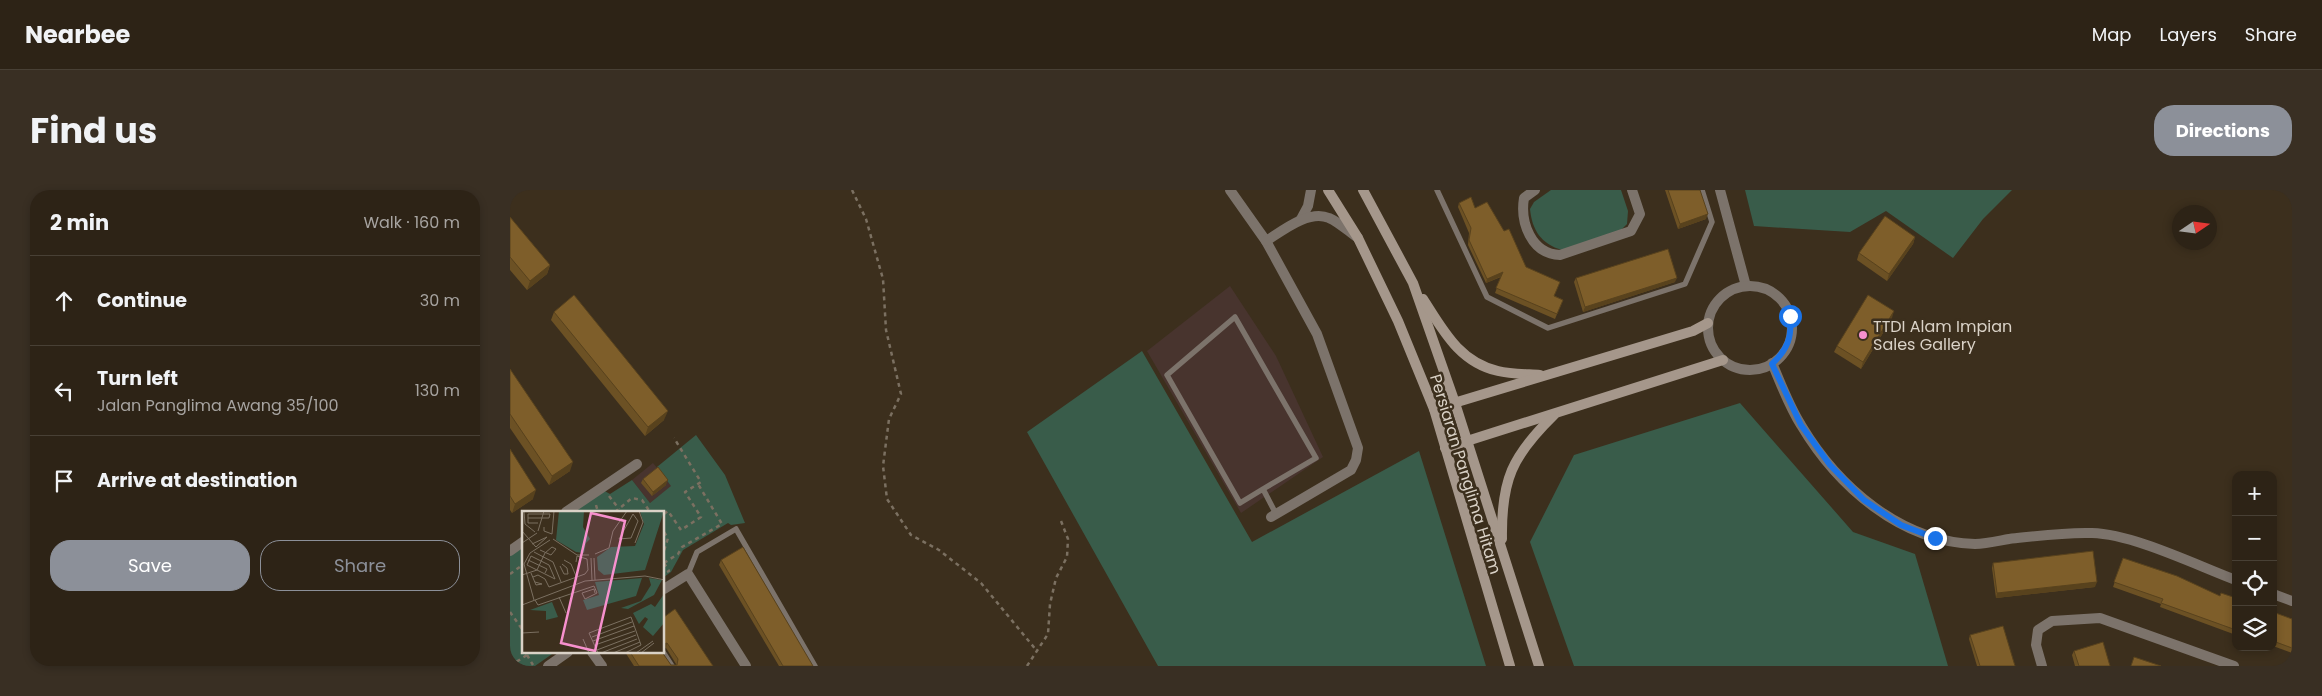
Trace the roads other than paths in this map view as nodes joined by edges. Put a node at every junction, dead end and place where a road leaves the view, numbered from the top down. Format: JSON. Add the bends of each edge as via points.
{"nodes":[{"id":1,"x":1230,"y":190,"type":"edge"},
{"id":2,"x":1312,"y":190,"type":"edge"},
{"id":3,"x":1328,"y":190,"type":"edge"},
{"id":4,"x":1363,"y":190,"type":"edge"},
{"id":5,"x":1437,"y":190,"type":"edge"},
{"id":6,"x":1534,"y":190,"type":"edge"},
{"id":7,"x":1632,"y":190,"type":"edge"},
{"id":8,"x":1702,"y":190,"type":"edge"},
{"id":9,"x":1720,"y":190,"type":"edge"},
{"id":10,"x":1301,"y":219,"type":"junction"},
{"id":11,"x":1358,"y":238,"type":"junction"},
{"id":12,"x":1266,"y":241,"type":"junction"},
{"id":13,"x":1413,"y":283,"type":"junction"},
{"id":14,"x":1746,"y":286,"type":"junction"},
{"id":15,"x":1708,"y":323,"type":"junction"},
{"id":16,"x":1723,"y":360,"type":"junction"},
{"id":17,"x":1772,"y":364,"type":"junction"},
{"id":18,"x":1546,"y":375,"type":"junction"},
{"id":19,"x":1455,"y":403,"type":"junction"},
{"id":20,"x":1434,"y":409,"type":"junction"},
{"id":21,"x":1557,"y":413,"type":"junction"},
{"id":22,"x":1467,"y":441,"type":"junction"},
{"id":23,"x":1445,"y":448,"type":"junction"},
{"id":24,"x":637,"y":464,"type":"dead end"},
{"id":25,"x":1263,"y":490,"type":"junction"},
{"id":26,"x":567,"y":511,"type":"edge"},
{"id":27,"x":1274,"y":515,"type":"joint"},
{"id":28,"x":522,"y":542,"type":"edge"},
{"id":29,"x":510,"y":551,"type":"edge"},
{"id":30,"x":1503,"y":551,"type":"junction"},
{"id":31,"x":688,"y":574,"type":"junction"},
{"id":32,"x":2232,"y":578,"type":"edge"},
{"id":33,"x":665,"y":588,"type":"edge"},
{"id":34,"x":2277,"y":595,"type":"edge"},
{"id":35,"x":2292,"y":601,"type":"edge"},
{"id":36,"x":567,"y":653,"type":"edge"},
{"id":37,"x":593,"y":653,"type":"edge"},
{"id":38,"x":664,"y":653,"type":"edge"},
{"id":39,"x":548,"y":666,"type":"edge"},
{"id":40,"x":602,"y":666,"type":"edge"},
{"id":41,"x":672,"y":666,"type":"edge"},
{"id":42,"x":746,"y":666,"type":"edge"},
{"id":43,"x":815,"y":666,"type":"edge"},
{"id":44,"x":1510,"y":666,"type":"edge"},
{"id":45,"x":1539,"y":666,"type":"edge"},
{"id":46,"x":2042,"y":666,"type":"edge"},
{"id":47,"x":2234,"y":666,"type":"edge"}],
"edges":[{"from":1,"to":12,"type":"street"},
{"from":2,"to":10,"type":"street"},
{"from":3,"to":11,"type":"main road","name":"Persiaran Panglima Hitam"},
{"from":4,"to":13,"type":"main road","name":"Persiaran Panglima Hitam"},
{"from":5,"to":8,"type":"lane","via":[[1487,297],[1548,328],[1685,284],[1712,222]]},
{"from":6,"to":7,"type":"street","via":[[1524,198],[1522,213],[1527,231],[1538,247],[1550,255],[1560,255],[1631,231],[1640,214]]},
{"from":9,"to":14,"type":"street"},
{"from":10,"to":11,"type":"street","via":[[1328,217]]},
{"from":10,"to":12,"type":"street"},
{"from":11,"to":20,"type":"main road","name":"Persiaran Panglima Hitam","via":[[1398,321]]},
{"from":12,"to":27,"type":"street","via":[[1317,334],[1358,448],[1351,470]]},
{"from":13,"to":18,"type":"main road","via":[[1449,340],[1468,359],[1498,371]]},
{"from":13,"to":19,"type":"main road","name":"Persiaran Panglima Hitam"},
{"from":14,"to":15,"type":"street","via":[[1720,298]]},
{"from":14,"to":17,"type":"street","via":[[1760,287],[1773,293],[1790,316],[1788,343]]},
{"from":15,"to":16,"type":"street","via":[[1714,350]]},
{"from":15,"to":18,"type":"main road","via":[[1693,331]]},
{"from":16,"to":17,"type":"street","via":[[1747,370]]},
{"from":16,"to":21,"type":"main road"},
{"from":17,"to":32,"type":"street","via":[[1801,425],[1830,465],[1864,500],[1901,525],[1935,538],[1976,544],[2094,532],[2129,539]]},
{"from":18,"to":19,"type":"main road"},
{"from":19,"to":20,"type":"main road"},
{"from":19,"to":22,"type":"main road","name":"Persiaran Panglima Hitam"},
{"from":20,"to":23,"type":"main road","name":"Persiaran Panglima Hitam"},
{"from":21,"to":22,"type":"main road"},
{"from":21,"to":30,"type":"main road","via":[[1525,447],[1508,475],[1502,506]]},
{"from":22,"to":23,"type":"main road"},
{"from":22,"to":30,"type":"main road","name":"Persiaran Panglima Hitam"},
{"from":23,"to":44,"type":"main road","name":"Persiaran Panglima Hitam"},
{"from":24,"to":26,"type":"street"},
{"from":25,"to":25,"type":"lane","via":[[1240,503],[1167,375],[1235,317],[1316,458]]},
{"from":25,"to":27,"type":"lane"},
{"from":28,"to":29,"type":"street"},
{"from":30,"to":45,"type":"main road","name":"Persiaran Panglima Hitam"},
{"from":31,"to":33,"type":"street"},
{"from":31,"to":42,"type":"street"},
{"from":31,"to":43,"type":"lane","via":[[697,552],[736,529]]},
{"from":34,"to":35,"type":"street"},
{"from":36,"to":39,"type":"street"},
{"from":37,"to":40,"type":"street"},
{"from":38,"to":41,"type":"lane"},
{"from":46,"to":47,"type":"street","via":[[2036,645],[2038,630],[2052,622],[2100,618]]}]}
